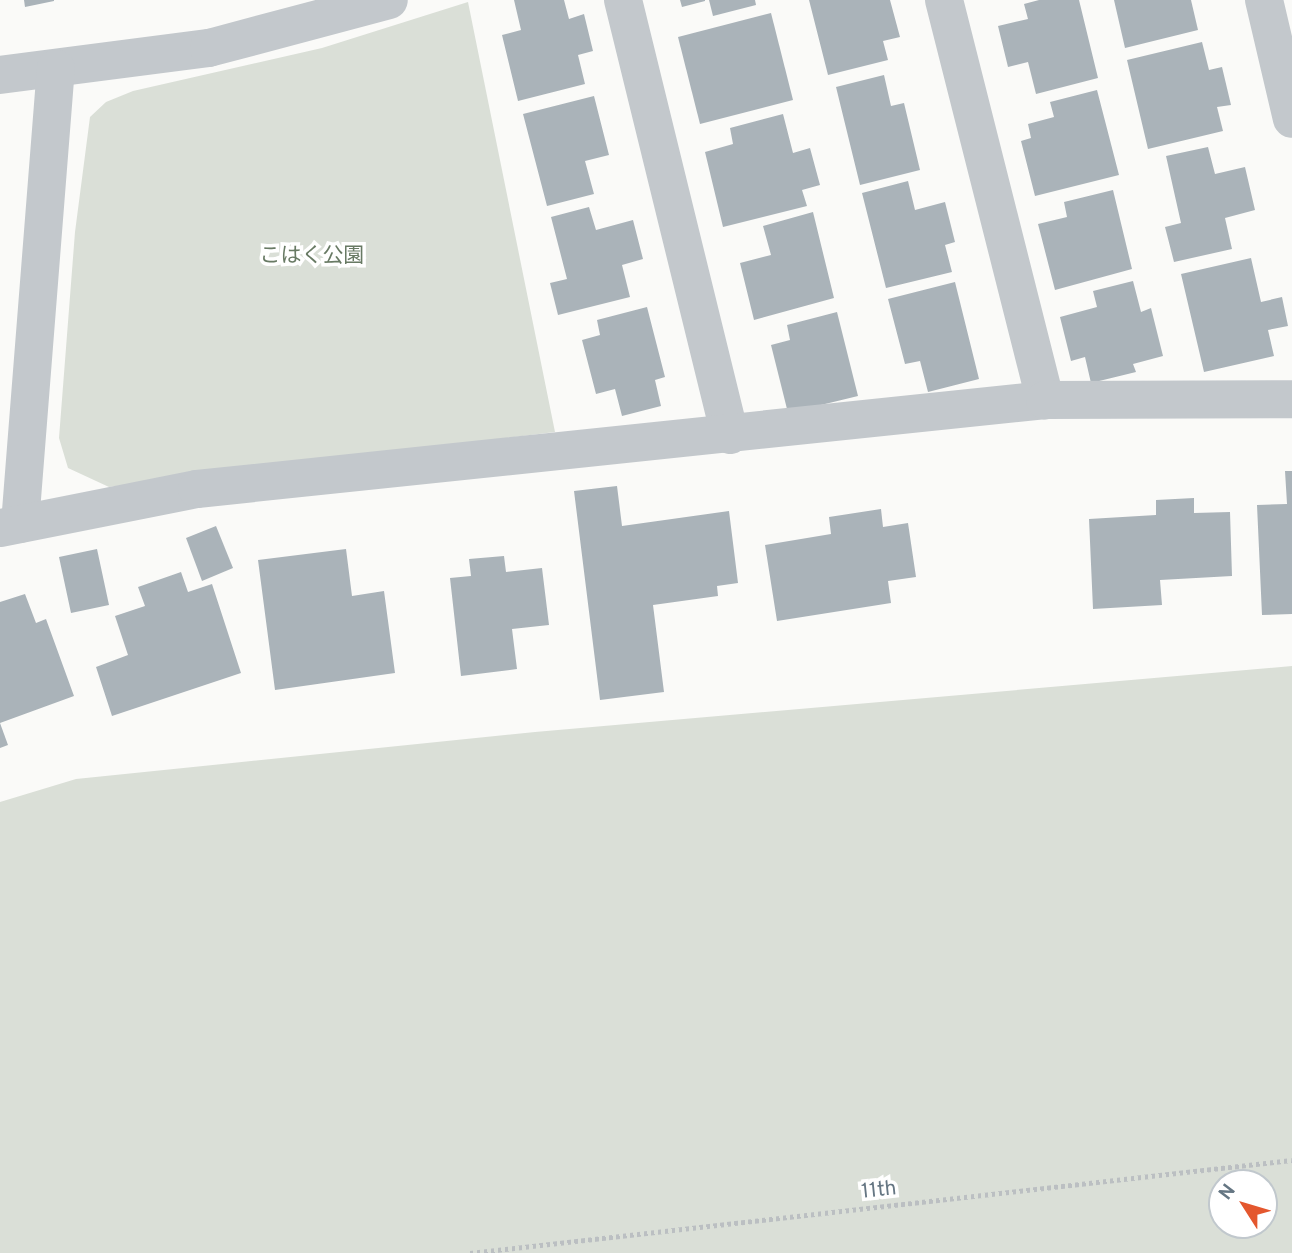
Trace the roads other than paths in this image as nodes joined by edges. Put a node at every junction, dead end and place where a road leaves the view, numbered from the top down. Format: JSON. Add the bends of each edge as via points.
{"nodes":[{"id":1,"x":389,"y":0,"type":"edge"},
{"id":2,"x":623,"y":0,"type":"edge"},
{"id":3,"x":944,"y":0,"type":"edge"},
{"id":4,"x":1264,"y":0,"type":"edge"},
{"id":5,"x":57,"y":68,"type":"junction"},
{"id":6,"x":0,"y":75,"type":"edge"},
{"id":7,"x":1292,"y":119,"type":"edge"},
{"id":8,"x":1292,"y":399,"type":"edge"},
{"id":9,"x":1045,"y":400,"type":"junction"},
{"id":10,"x":730,"y":435,"type":"junction"},
{"id":11,"x":10,"y":526,"type":"edge"}],
"edges":[{"from":1,"to":5,"type":"street","via":[[209,48]]},
{"from":2,"to":10,"type":"street"},
{"from":3,"to":9,"type":"street"},
{"from":4,"to":7,"type":"street"},
{"from":5,"to":6,"type":"street"},
{"from":5,"to":11,"type":"street"},
{"from":8,"to":9,"type":"street"},
{"from":9,"to":10,"type":"street"},
{"from":10,"to":11,"type":"street","via":[[197,489]]}]}
